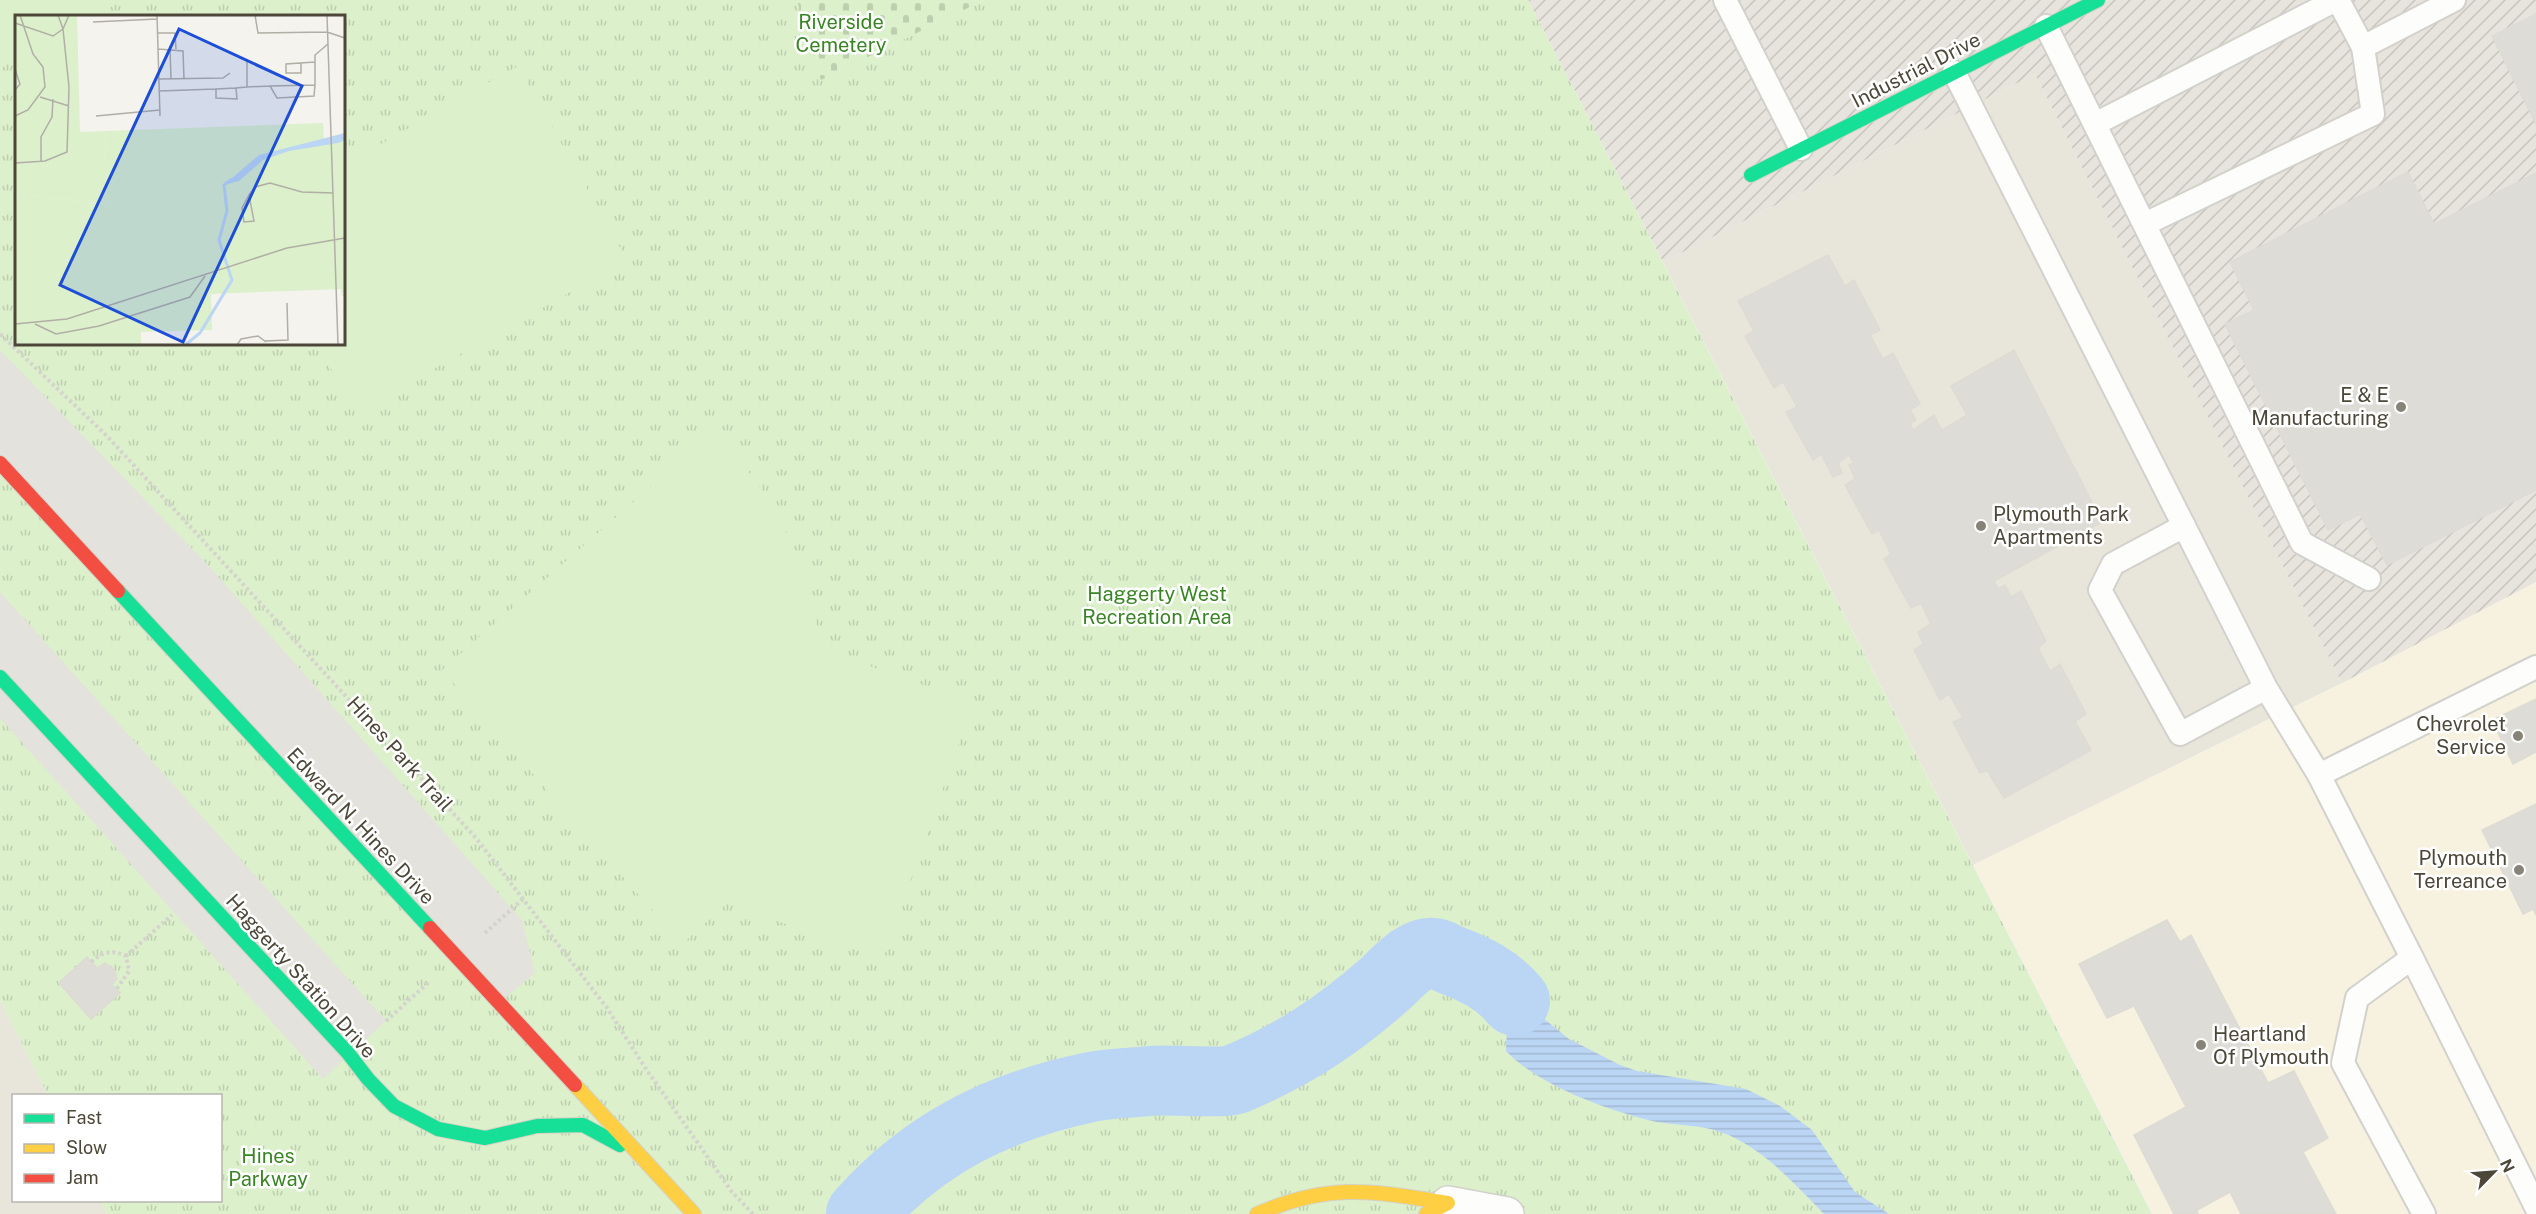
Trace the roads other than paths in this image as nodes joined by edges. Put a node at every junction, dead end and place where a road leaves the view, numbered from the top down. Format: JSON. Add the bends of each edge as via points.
{"nodes":[{"id":1,"x":1725,"y":0,"type":"edge"},
{"id":2,"x":2098,"y":0,"type":"edge"},
{"id":3,"x":2337,"y":0,"type":"edge"},
{"id":4,"x":2454,"y":0,"type":"edge"},
{"id":5,"x":2046,"y":26,"type":"junction"},
{"id":6,"x":2363,"y":48,"type":"junction"},
{"id":7,"x":1954,"y":72,"type":"junction"},
{"id":8,"x":2095,"y":124,"type":"junction"},
{"id":9,"x":1802,"y":149,"type":"junction"},
{"id":10,"x":1751,"y":175,"type":"dead end"},
{"id":11,"x":2145,"y":224,"type":"junction"},
{"id":12,"x":0,"y":464,"type":"edge"},
{"id":13,"x":2184,"y":526,"type":"junction"},
{"id":14,"x":2369,"y":579,"type":"dead end"},
{"id":15,"x":2536,"y":667,"type":"edge"},
{"id":16,"x":0,"y":678,"type":"edge"},
{"id":17,"x":2266,"y":688,"type":"junction"},
{"id":18,"x":2319,"y":775,"type":"junction"},
{"id":19,"x":2412,"y":958,"type":"junction"},
{"id":20,"x":642,"y":1158,"type":"junction"},
{"id":21,"x":2536,"y":1207,"type":"edge"},
{"id":22,"x":1437,"y":1208,"type":"edge"},
{"id":23,"x":694,"y":1214,"type":"edge"},
{"id":24,"x":1257,"y":1214,"type":"edge"},
{"id":25,"x":1507,"y":1214,"type":"edge"},
{"id":26,"x":2424,"y":1214,"type":"edge"}],
"edges":[{"from":1,"to":9,"type":"lane"},
{"from":2,"to":5,"type":"street","name":"Industrial Drive"},
{"from":3,"to":6,"type":"lane"},
{"from":3,"to":8,"type":"lane"},
{"from":4,"to":6,"type":"lane"},
{"from":5,"to":7,"type":"street","name":"Industrial Drive"},
{"from":5,"to":8,"type":"lane"},
{"from":6,"to":11,"type":"lane","via":[[2373,114]]},
{"from":7,"to":9,"type":"street","name":"Industrial Drive"},
{"from":7,"to":13,"type":"lane"},
{"from":8,"to":11,"type":"lane"},
{"from":9,"to":10,"type":"street","name":"Industrial Drive"},
{"from":11,"to":14,"type":"lane","via":[[2302,543]]},
{"from":12,"to":20,"type":"street","name":"Edward N. Hines Drive"},
{"from":13,"to":17,"type":"lane"},
{"from":13,"to":17,"type":"lane","via":[[2113,564],[2100,590],[2180,734]]},
{"from":15,"to":18,"type":"lane"},
{"from":16,"to":20,"type":"street","name":"Haggerty Station Drive","via":[[394,1106],[438,1129],[484,1138],[537,1126],[583,1125]]},
{"from":17,"to":18,"type":"lane"},
{"from":18,"to":19,"type":"lane"},
{"from":19,"to":21,"type":"lane"},
{"from":19,"to":26,"type":"lane","via":[[2357,998],[2343,1063]]},
{"from":20,"to":23,"type":"street","name":"Edward N. Hines Drive"},
{"from":22,"to":24,"type":"street","via":[[1353,1189],[1318,1192],[1281,1202]]},
{"from":22,"to":25,"type":"street"}]}
